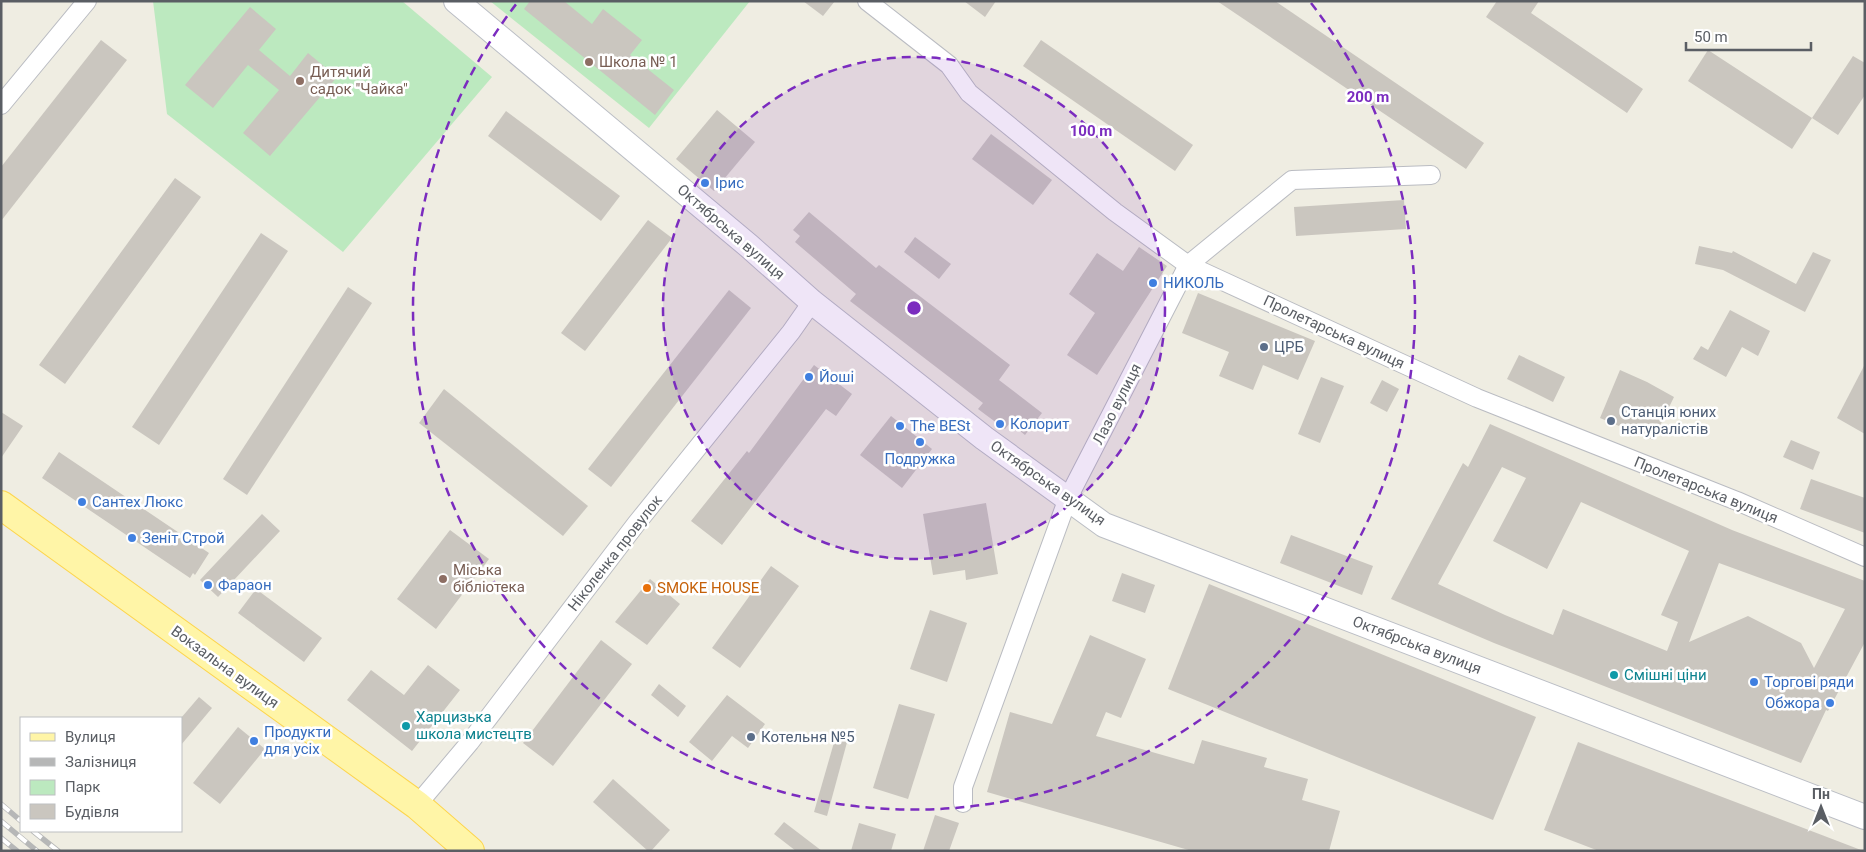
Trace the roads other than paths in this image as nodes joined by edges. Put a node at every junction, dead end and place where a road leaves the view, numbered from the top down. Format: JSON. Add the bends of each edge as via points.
{"nodes":[{"id":1,"x":87,"y":1,"type":"edge"},
{"id":2,"x":456,"y":1,"type":"edge"},
{"id":3,"x":867,"y":1,"type":"edge"},
{"id":4,"x":1,"y":104,"type":"edge"},
{"id":5,"x":1431,"y":176,"type":"dead end"},
{"id":6,"x":1188,"y":265,"type":"junction"},
{"id":7,"x":812,"y":302,"type":"junction"},
{"id":8,"x":1068,"y":498,"type":"junction"},
{"id":9,"x":1,"y":505,"type":"edge"},
{"id":10,"x":1865,"y":557,"type":"edge"},
{"id":11,"x":963,"y":803,"type":"dead end"},
{"id":12,"x":417,"y":805,"type":"junction"},
{"id":13,"x":1865,"y":817,"type":"edge"},
{"id":14,"x":470,"y":851,"type":"edge"}],
"edges":[{"from":1,"to":4,"type":"street"},
{"from":2,"to":7,"type":"main road","name":"Октябрська вулиця","via":[[745,242]]},
{"from":3,"to":6,"type":"street","name":"Пролетарська вулиця","via":[[948,65],[969,93],[1115,212]]},
{"from":5,"to":6,"type":"street","name":"Лазо вулиця","via":[[1292,180]]},
{"from":6,"to":8,"type":"street","name":"Лазо вулиця"},
{"from":6,"to":10,"type":"street","name":"Пролетарська вулиця","via":[[1477,398],[1737,501]]},
{"from":7,"to":8,"type":"main road","name":"Октябрська вулиця","via":[[984,438]]},
{"from":7,"to":12,"type":"street","name":"Ніколенка провулок","via":[[636,524],[470,742]]},
{"from":8,"to":11,"type":"street","name":"Лазо вулиця","via":[[963,787]]},
{"from":8,"to":13,"type":"main road","name":"Октябрська вулиця","via":[[1104,525]]},
{"from":9,"to":12,"type":"main road","name":"Вокзальна вулиця"},
{"from":12,"to":14,"type":"main road","name":"Вокзальна вулиця"}]}
